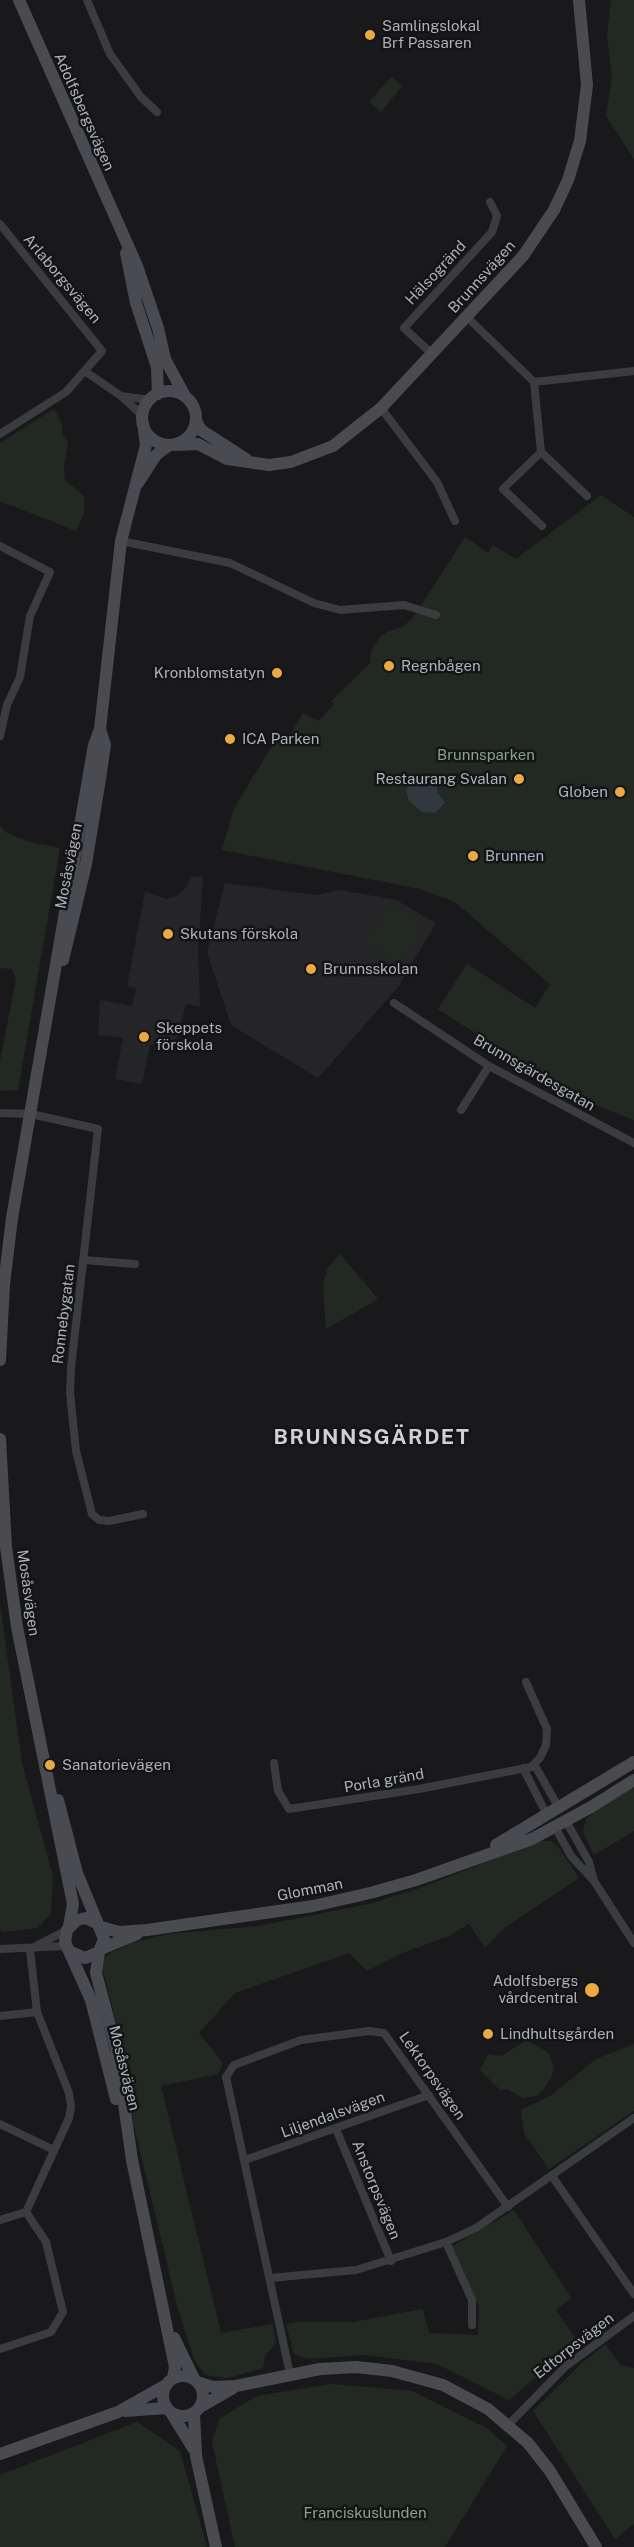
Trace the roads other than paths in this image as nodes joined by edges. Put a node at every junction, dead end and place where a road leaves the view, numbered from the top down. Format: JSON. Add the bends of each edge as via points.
{"nodes":[{"id":1,"x":19,"y":0,"type":"edge"},
{"id":2,"x":87,"y":0,"type":"edge"},
{"id":3,"x":579,"y":0,"type":"edge"},
{"id":4,"x":157,"y":112,"type":"dead end"},
{"id":5,"x":490,"y":202,"type":"dead end"},
{"id":6,"x":0,"y":224,"type":"edge"},
{"id":7,"x":122,"y":237,"type":"junction"},
{"id":8,"x":467,"y":317,"type":"junction"},
{"id":9,"x":432,"y":354,"type":"junction"},
{"id":10,"x":634,"y":371,"type":"edge"},
{"id":11,"x":86,"y":372,"type":"junction"},
{"id":12,"x":534,"y":382,"type":"junction"},
{"id":13,"x":121,"y":396,"type":"junction"},
{"id":14,"x":185,"y":396,"type":"junction"},
{"id":15,"x":154,"y":397,"type":"junction"},
{"id":16,"x":381,"y":408,"type":"junction"},
{"id":17,"x":143,"y":419,"type":"junction"},
{"id":18,"x":196,"y":421,"type":"junction"},
{"id":19,"x":0,"y":434,"type":"edge"},
{"id":20,"x":172,"y":445,"type":"junction"},
{"id":21,"x":541,"y":452,"type":"junction"},
{"id":22,"x":249,"y":462,"type":"junction"},
{"id":23,"x":135,"y":486,"type":"junction"},
{"id":24,"x":587,"y":496,"type":"dead end"},
{"id":25,"x":455,"y":521,"type":"dead end"},
{"id":26,"x":542,"y":526,"type":"dead end"},
{"id":27,"x":120,"y":541,"type":"junction"},
{"id":28,"x":0,"y":546,"type":"edge"},
{"id":29,"x":436,"y":615,"type":"dead end"},
{"id":30,"x":3,"y":703,"type":"edge"},
{"id":31,"x":0,"y":736,"type":"edge"},
{"id":32,"x":394,"y":1003,"type":"dead end"},
{"id":33,"x":489,"y":1066,"type":"junction"},
{"id":34,"x":461,"y":1110,"type":"dead end"},
{"id":35,"x":0,"y":1113,"type":"edge"},
{"id":36,"x":31,"y":1114,"type":"junction"},
{"id":37,"x":634,"y":1143,"type":"edge"},
{"id":38,"x":84,"y":1260,"type":"junction"},
{"id":39,"x":135,"y":1264,"type":"dead end"},
{"id":40,"x":0,"y":1360,"type":"edge"},
{"id":41,"x":0,"y":1439,"type":"edge"},
{"id":42,"x":143,"y":1514,"type":"dead end"},
{"id":43,"x":526,"y":1682,"type":"dead end"},
{"id":44,"x":634,"y":1762,"type":"edge"},
{"id":45,"x":274,"y":1763,"type":"dead end"},
{"id":46,"x":529,"y":1766,"type":"junction"},
{"id":47,"x":634,"y":1780,"type":"edge"},
{"id":48,"x":553,"y":1811,"type":"junction"},
{"id":49,"x":566,"y":1821,"type":"junction"},
{"id":50,"x":555,"y":1827,"type":"junction"},
{"id":51,"x":65,"y":1846,"type":"junction"},
{"id":52,"x":474,"y":1858,"type":"junction"},
{"id":53,"x":594,"y":1881,"type":"junction"},
{"id":54,"x":100,"y":1925,"type":"junction"},
{"id":55,"x":68,"y":1928,"type":"junction"},
{"id":56,"x":147,"y":1930,"type":"junction"},
{"id":57,"x":634,"y":1943,"type":"edge"},
{"id":58,"x":0,"y":1949,"type":"edge"},
{"id":59,"x":69,"y":1949,"type":"junction"},
{"id":60,"x":30,"y":1950,"type":"junction"},
{"id":61,"x":100,"y":1951,"type":"junction"},
{"id":62,"x":37,"y":2012,"type":"junction"},
{"id":63,"x":0,"y":2016,"type":"edge"},
{"id":64,"x":429,"y":2095,"type":"junction"},
{"id":65,"x":634,"y":2118,"type":"edge"},
{"id":66,"x":0,"y":2124,"type":"edge"},
{"id":67,"x":336,"y":2129,"type":"junction"},
{"id":68,"x":54,"y":2150,"type":"junction"},
{"id":69,"x":132,"y":2160,"type":"junction"},
{"id":70,"x":245,"y":2160,"type":"junction"},
{"id":71,"x":552,"y":2176,"type":"junction"},
{"id":72,"x":508,"y":2206,"type":"junction"},
{"id":73,"x":26,"y":2212,"type":"junction"},
{"id":74,"x":0,"y":2220,"type":"edge"},
{"id":75,"x":446,"y":2242,"type":"junction"},
{"id":76,"x":391,"y":2261,"type":"junction"},
{"id":77,"x":270,"y":2278,"type":"junction"},
{"id":78,"x":634,"y":2294,"type":"edge"},
{"id":79,"x":165,"y":2314,"type":"junction"},
{"id":80,"x":634,"y":2316,"type":"edge"},
{"id":81,"x":472,"y":2325,"type":"dead end"},
{"id":82,"x":0,"y":2349,"type":"edge"},
{"id":83,"x":290,"y":2374,"type":"junction"},
{"id":84,"x":196,"y":2381,"type":"junction"},
{"id":85,"x":169,"y":2382,"type":"junction"},
{"id":86,"x":236,"y":2386,"type":"junction"},
{"id":87,"x":197,"y":2410,"type":"junction"},
{"id":88,"x":169,"y":2411,"type":"junction"},
{"id":89,"x":118,"y":2412,"type":"junction"},
{"id":90,"x":508,"y":2425,"type":"junction"},
{"id":91,"x":0,"y":2454,"type":"edge"},
{"id":92,"x":196,"y":2456,"type":"junction"},
{"id":93,"x":216,"y":2547,"type":"edge"},
{"id":94,"x":596,"y":2547,"type":"edge"}],
"edges":[{"from":1,"to":7,"type":"main road","name":"Adolfsbergsvägen"},
{"from":2,"to":4,"type":"street","via":[[110,54]]},
{"from":3,"to":8,"type":"main road","name":"Brunnsvägen","via":[[586,102],[568,180],[537,237]]},
{"from":5,"to":9,"type":"street","name":"Hälsogränd","via":[[497,216],[492,232],[404,328]]},
{"from":6,"to":11,"type":"street","name":"Arlaborgsvägen","via":[[102,351]]},
{"from":7,"to":14,"type":"main road","name":"Adolfsbergsvägen","via":[[141,276],[165,359]]},
{"from":7,"to":15,"type":"main road","name":"Adolfsbergsvägen","via":[[136,303],[156,367]]},
{"from":8,"to":9,"type":"main road","name":"Brunnsvägen"},
{"from":8,"to":12,"type":"street"},
{"from":9,"to":16,"type":"main road","name":"Brunnsvägen"},
{"from":10,"to":12,"type":"street"},
{"from":11,"to":13,"type":"street"},
{"from":11,"to":19,"type":"street","via":[[50,405]]},
{"from":12,"to":21,"type":"street"},
{"from":13,"to":15,"type":"street"},
{"from":13,"to":17,"type":"street"},
{"from":14,"to":15,"type":"main road","via":[[174,392]]},
{"from":14,"to":18,"type":"main road","via":[[194,409]]},
{"from":15,"to":17,"type":"main road"},
{"from":16,"to":22,"type":"main road","name":"Brunnsvägen","via":[[350,435],[323,450],[291,462]]},
{"from":16,"to":25,"type":"street","via":[[437,483]]},
{"from":17,"to":20,"type":"main road","via":[[153,440]]},
{"from":17,"to":23,"type":"main road","name":"Mosåsvägen","via":[[146,445]]},
{"from":18,"to":20,"type":"main road","via":[[192,433]]},
{"from":18,"to":22,"type":"main road","via":[[201,430]]},
{"from":20,"to":22,"type":"main road","name":"Brunnsvägen","via":[[198,444],[227,459]]},
{"from":20,"to":23,"type":"main road","name":"Mosåsvägen","via":[[156,455]]},
{"from":21,"to":24,"type":"street"},
{"from":21,"to":26,"type":"street","via":[[503,489]]},
{"from":23,"to":27,"type":"main road","name":"Mosåsvägen"},
{"from":27,"to":29,"type":"street","via":[[230,562],[314,603],[340,610],[404,605]]},
{"from":27,"to":36,"type":"main road","name":"Mosåsvägen","via":[[100,729],[94,745]]},
{"from":28,"to":30,"type":"street","via":[[50,572],[30,616],[20,677]]},
{"from":30,"to":31,"type":"street"},
{"from":32,"to":33,"type":"street","name":"Brunnsgärdesgatan"},
{"from":33,"to":34,"type":"street"},
{"from":33,"to":37,"type":"street","name":"Brunnsgärdesgatan"},
{"from":35,"to":36,"type":"street"},
{"from":36,"to":38,"type":"street","name":"Ronnebygatan","via":[[98,1129]]},
{"from":36,"to":40,"type":"main road","name":"Mosåsvägen","via":[[12,1218]]},
{"from":38,"to":39,"type":"street"},
{"from":38,"to":42,"type":"street","name":"Ronnebygatan","via":[[70,1393],[87,1504],[99,1520]]},
{"from":41,"to":51,"type":"main road","name":"Mosåsvägen","via":[[6,1547],[17,1627]]},
{"from":43,"to":46,"type":"street","via":[[547,1729],[546,1744]]},
{"from":44,"to":48,"type":"main road","name":"Glomman"},
{"from":45,"to":46,"type":"street","name":"Porla gränd","via":[[278,1791],[289,1809],[419,1789]]},
{"from":46,"to":48,"type":"street"},
{"from":46,"to":48,"type":"street"},
{"from":47,"to":49,"type":"main road","name":"Glomman"},
{"from":48,"to":49,"type":"main road"},
{"from":48,"to":50,"type":"main road"},
{"from":48,"to":52,"type":"main road","name":"Glomman"},
{"from":49,"to":50,"type":"main road","name":"Glomman"},
{"from":49,"to":53,"type":"street","via":[[589,1862]]},
{"from":50,"to":52,"type":"main road","name":"Glomman"},
{"from":50,"to":53,"type":"street","via":[[576,1862]]},
{"from":51,"to":54,"type":"main road","name":"Mosåsvägen"},
{"from":51,"to":55,"type":"main road","name":"Mosåsvägen","via":[[73,1904]]},
{"from":52,"to":56,"type":"main road","name":"Glomman","via":[[416,1880],[314,1906]]},
{"from":53,"to":57,"type":"street"},
{"from":54,"to":55,"type":"main road","via":[[86,1918]]},
{"from":54,"to":56,"type":"main road","name":"Glomman","via":[[119,1932]]},
{"from":54,"to":61,"type":"main road","via":[[105,1939]]},
{"from":55,"to":59,"type":"main road"},
{"from":55,"to":60,"type":"street"},
{"from":56,"to":61,"type":"main road","name":"Glomman"},
{"from":58,"to":60,"type":"street"},
{"from":59,"to":60,"type":"street"},
{"from":59,"to":61,"type":"main road","via":[[85,1958]]},
{"from":59,"to":69,"type":"main road","name":"Mosåsvägen","via":[[91,2000]]},
{"from":60,"to":62,"type":"street"},
{"from":61,"to":69,"type":"main road","name":"Mosåsvägen","via":[[96,1973],[116,2048]]},
{"from":62,"to":63,"type":"street"},
{"from":62,"to":68,"type":"street","via":[[71,2107]]},
{"from":64,"to":67,"type":"street","name":"Liljendalsvägen"},
{"from":64,"to":70,"type":"street","name":"Lektorpsvägen","via":[[394,2044],[380,2031],[301,2040],[255,2056],[234,2065],[226,2077]]},
{"from":64,"to":72,"type":"street","name":"Lektorpsvägen"},
{"from":65,"to":71,"type":"street"},
{"from":66,"to":68,"type":"street"},
{"from":67,"to":70,"type":"street","name":"Liljendalsvägen"},
{"from":67,"to":76,"type":"street","name":"Anstorpsvägen"},
{"from":68,"to":73,"type":"street"},
{"from":69,"to":79,"type":"main road","name":"Mosåsvägen"},
{"from":70,"to":77,"type":"street","name":"Lektorpsvägen"},
{"from":71,"to":72,"type":"street"},
{"from":71,"to":78,"type":"street"},
{"from":72,"to":75,"type":"street"},
{"from":73,"to":74,"type":"street"},
{"from":73,"to":82,"type":"street","via":[[46,2242],[63,2312],[51,2332]]},
{"from":75,"to":76,"type":"street"},
{"from":75,"to":81,"type":"street","via":[[472,2300]]},
{"from":76,"to":77,"type":"street","via":[[356,2270]]},
{"from":77,"to":83,"type":"street","name":"Lektorpsvägen"},
{"from":79,"to":84,"type":"main road","name":"Mosåsvägen"},
{"from":79,"to":85,"type":"main road","name":"Mosåsvägen","via":[[175,2367]]},
{"from":80,"to":90,"type":"street","name":"Edtorpsvägen","via":[[566,2366]]},
{"from":83,"to":86,"type":"main road"},
{"from":83,"to":90,"type":"main road","via":[[339,2367],[392,2371],[427,2379],[488,2409]]},
{"from":84,"to":85,"type":"main road","via":[[187,2376]]},
{"from":84,"to":86,"type":"main road","via":[[213,2387]]},
{"from":84,"to":87,"type":"main road","via":[[202,2391]]},
{"from":85,"to":88,"type":"main road","via":[[162,2398]]},
{"from":85,"to":89,"type":"main road"},
{"from":86,"to":87,"type":"main road"},
{"from":87,"to":88,"type":"main road","via":[[184,2417]]},
{"from":87,"to":92,"type":"main road"},
{"from":88,"to":89,"type":"main road"},
{"from":88,"to":92,"type":"main road"},
{"from":89,"to":91,"type":"main road"},
{"from":90,"to":94,"type":"main road","via":[[550,2471]]},
{"from":92,"to":93,"type":"main road"}]}
